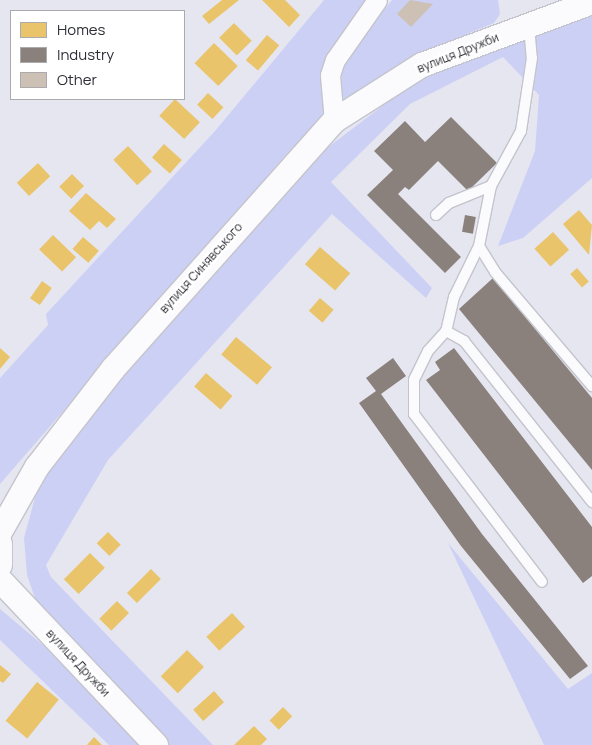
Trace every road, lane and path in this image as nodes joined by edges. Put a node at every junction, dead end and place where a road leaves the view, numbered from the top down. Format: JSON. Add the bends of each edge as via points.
{"nodes":[{"id":1,"x":377,"y":0,"type":"edge"},
{"id":2,"x":592,"y":2,"type":"edge"},
{"id":3,"x":529,"y":26,"type":"junction"},
{"id":4,"x":334,"y":121,"type":"junction"},
{"id":5,"x":491,"y":186,"type":"junction"},
{"id":6,"x":436,"y":216,"type":"dead end"},
{"id":7,"x":479,"y":246,"type":"junction"},
{"id":8,"x":446,"y":331,"type":"junction"},
{"id":9,"x":592,"y":386,"type":"edge"},
{"id":10,"x":592,"y":502,"type":"edge"},
{"id":11,"x":0,"y":532,"type":"edge"},
{"id":12,"x":0,"y":544,"type":"edge"},
{"id":13,"x":0,"y":565,"type":"edge"},
{"id":14,"x":0,"y":580,"type":"edge"},
{"id":15,"x":542,"y":582,"type":"dead end"},
{"id":16,"x":156,"y":745,"type":"edge"}],
"edges":[{"from":1,"to":4,"type":"street","via":[[335,60],[330,75]]},
{"from":2,"to":3,"type":"street","name":"вулиця Дружби"},
{"from":3,"to":4,"type":"street","name":"вулиця Дружби","via":[[422,65]]},
{"from":3,"to":5,"type":"lane","via":[[532,58],[520,131]]},
{"from":4,"to":11,"type":"street","name":"вулиця Синявського","via":[[113,369],[37,467]]},
{"from":5,"to":6,"type":"lane","via":[[449,202]]},
{"from":5,"to":7,"type":"lane"},
{"from":7,"to":8,"type":"lane","via":[[454,297]]},
{"from":7,"to":9,"type":"lane","via":[[495,272]]},
{"from":8,"to":10,"type":"lane","via":[[464,341]]},
{"from":8,"to":15,"type":"lane","via":[[428,351],[414,380],[414,414]]},
{"from":12,"to":13,"type":"street"},
{"from":14,"to":16,"type":"street","name":"вулиця Дружби"}]}
